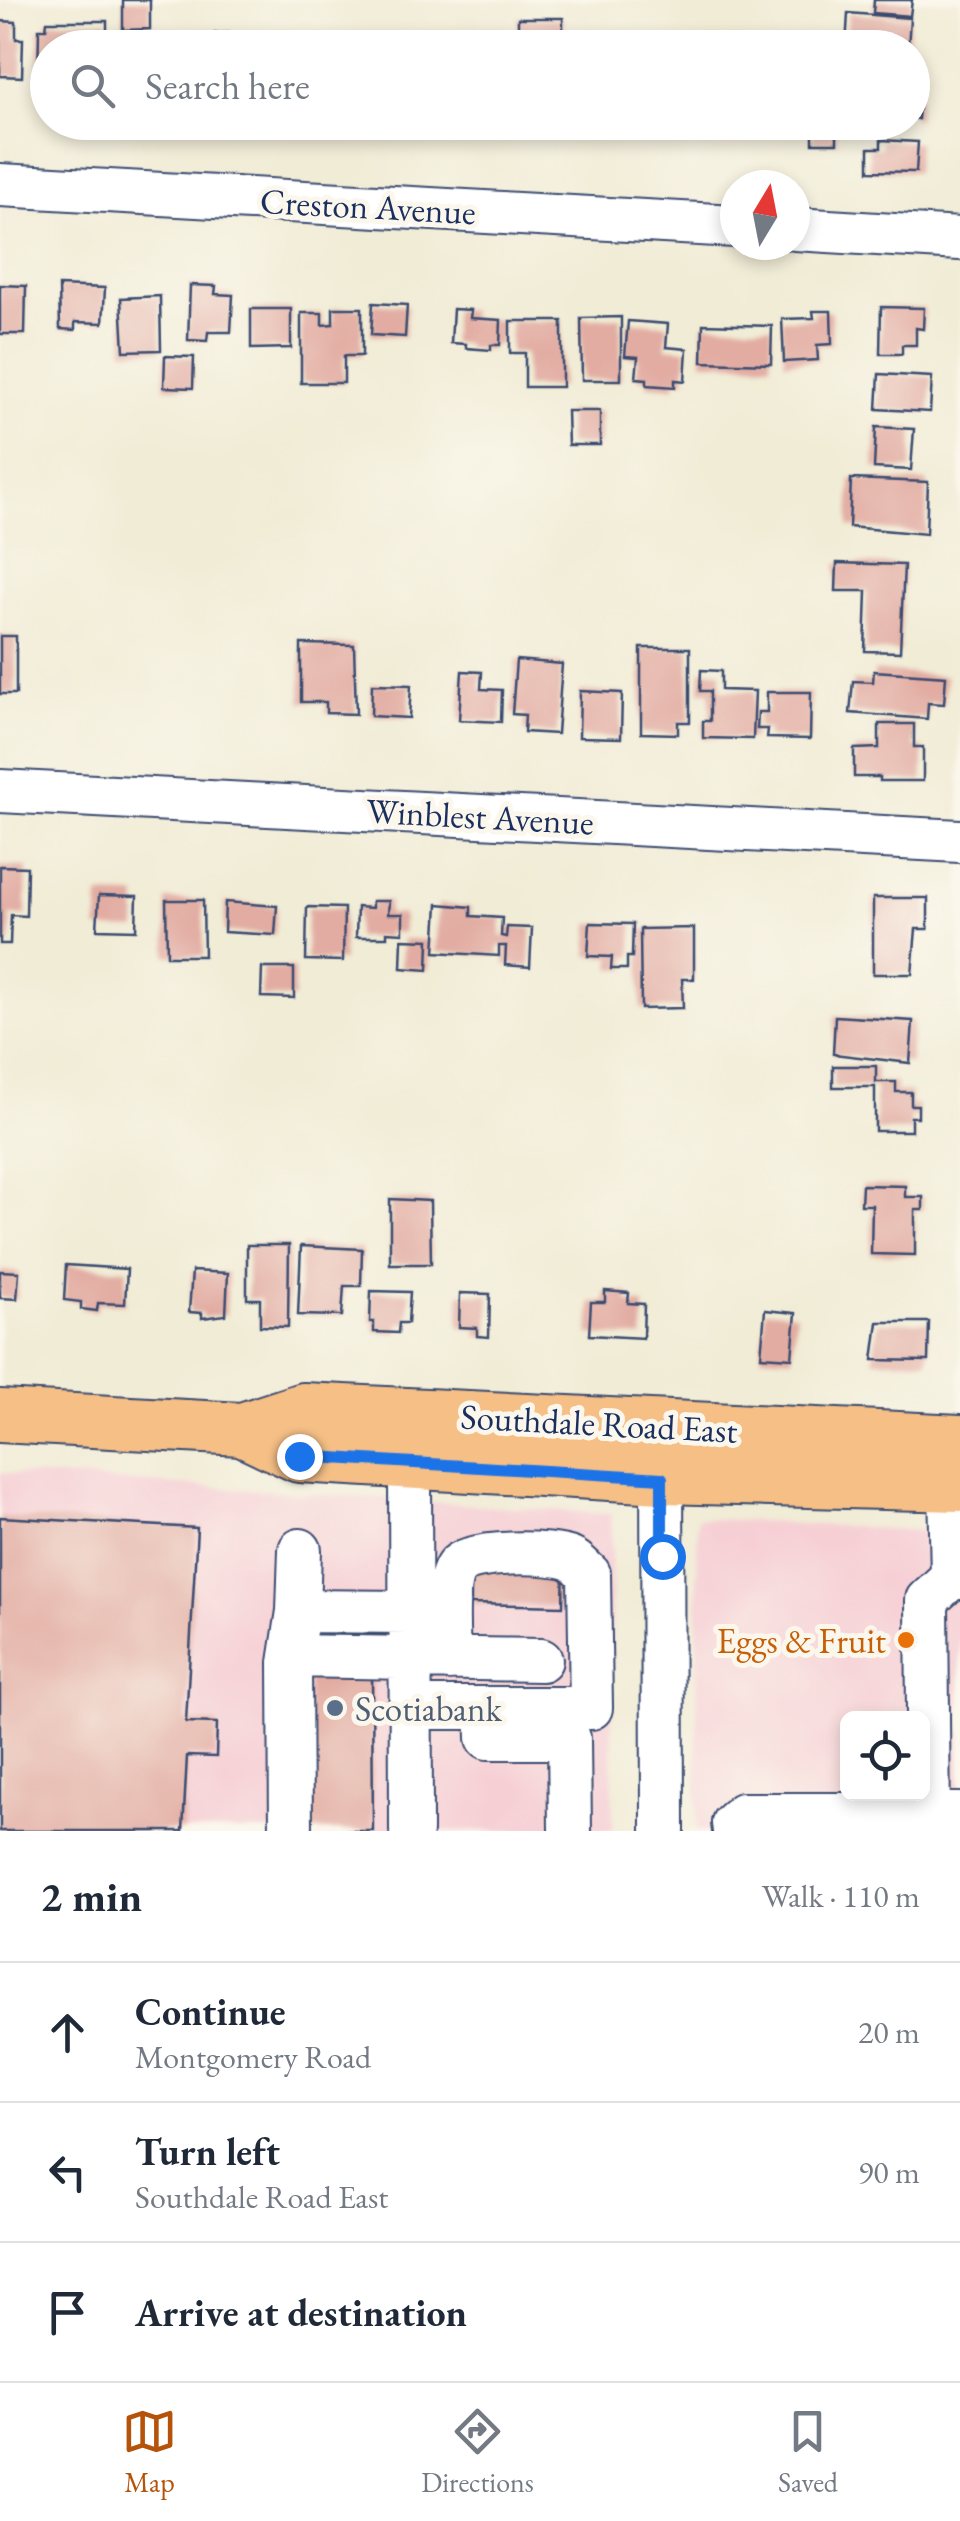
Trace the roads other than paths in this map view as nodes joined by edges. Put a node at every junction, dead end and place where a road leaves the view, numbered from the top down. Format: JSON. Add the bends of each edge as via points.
{"nodes":[{"id":1,"x":0,"y":185,"type":"edge"},
{"id":2,"x":720,"y":225,"type":"edge"},
{"id":3,"x":810,"y":231,"type":"edge"},
{"id":4,"x":960,"y":238,"type":"edge"},
{"id":5,"x":0,"y":791,"type":"edge"},
{"id":6,"x":960,"y":842,"type":"edge"},
{"id":7,"x":0,"y":1416,"type":"edge"},
{"id":8,"x":662,"y":1426,"type":"junction"},
{"id":9,"x":242,"y":1429,"type":"junction"},
{"id":10,"x":410,"y":1462,"type":"junction"},
{"id":11,"x":956,"y":1470,"type":"edge"},
{"id":12,"x":662,"y":1478,"type":"junction"},
{"id":13,"x":300,"y":1550,"type":"dead end"},
{"id":14,"x":956,"y":1578,"type":"edge"},
{"id":15,"x":298,"y":1611,"type":"junction"},
{"id":16,"x":409,"y":1612,"type":"junction"},
{"id":17,"x":292,"y":1656,"type":"junction"},
{"id":18,"x":430,"y":1660,"type":"junction"},
{"id":19,"x":410,"y":1708,"type":"junction"},
{"id":20,"x":488,"y":1708,"type":"junction"},
{"id":21,"x":564,"y":1708,"type":"junction"},
{"id":22,"x":944,"y":1744,"type":"edge"},
{"id":23,"x":939,"y":1820,"type":"edge"},
{"id":24,"x":292,"y":1831,"type":"edge"},
{"id":25,"x":411,"y":1831,"type":"edge"},
{"id":26,"x":570,"y":1831,"type":"edge"},
{"id":27,"x":663,"y":1831,"type":"edge"},
{"id":28,"x":734,"y":1831,"type":"edge"}],
"edges":[{"from":1,"to":2,"type":"street","name":"Creston Avenue"},
{"from":3,"to":4,"type":"street"},
{"from":5,"to":6,"type":"street","name":"Winblest Avenue"},
{"from":7,"to":9,"type":"main road","name":"Southdale Road East"},
{"from":8,"to":9,"type":"main road","name":"Southdale Road East","via":[[303,1409]]},
{"from":8,"to":11,"type":"main road","name":"Southdale Road East"},
{"from":8,"to":12,"type":"street"},
{"from":9,"to":10,"type":"main road","name":"Southdale Road East","via":[[299,1456]]},
{"from":10,"to":12,"type":"main road","name":"Southdale Road East"},
{"from":10,"to":16,"type":"street"},
{"from":11,"to":12,"type":"main road","name":"Southdale Road East"},
{"from":11,"to":14,"type":"street"},
{"from":12,"to":27,"type":"street"},
{"from":13,"to":15,"type":"street"},
{"from":14,"to":22,"type":"street","via":[[927,1600]]},
{"from":15,"to":16,"type":"street"},
{"from":15,"to":17,"type":"street"},
{"from":16,"to":18,"type":"street"},
{"from":17,"to":18,"type":"street"},
{"from":17,"to":24,"type":"street"},
{"from":18,"to":19,"type":"street"},
{"from":18,"to":21,"type":"street","via":[[552,1655]]},
{"from":18,"to":21,"type":"street","via":[[456,1567],[464,1559],[574,1560],[588,1574],[591,1708]]},
{"from":19,"to":20,"type":"street"},
{"from":19,"to":25,"type":"street"},
{"from":20,"to":21,"type":"street"},
{"from":20,"to":26,"type":"street","via":[[488,1738],[569,1738]]},
{"from":22,"to":23,"type":"street"},
{"from":23,"to":28,"type":"street","via":[[743,1814]]}]}
